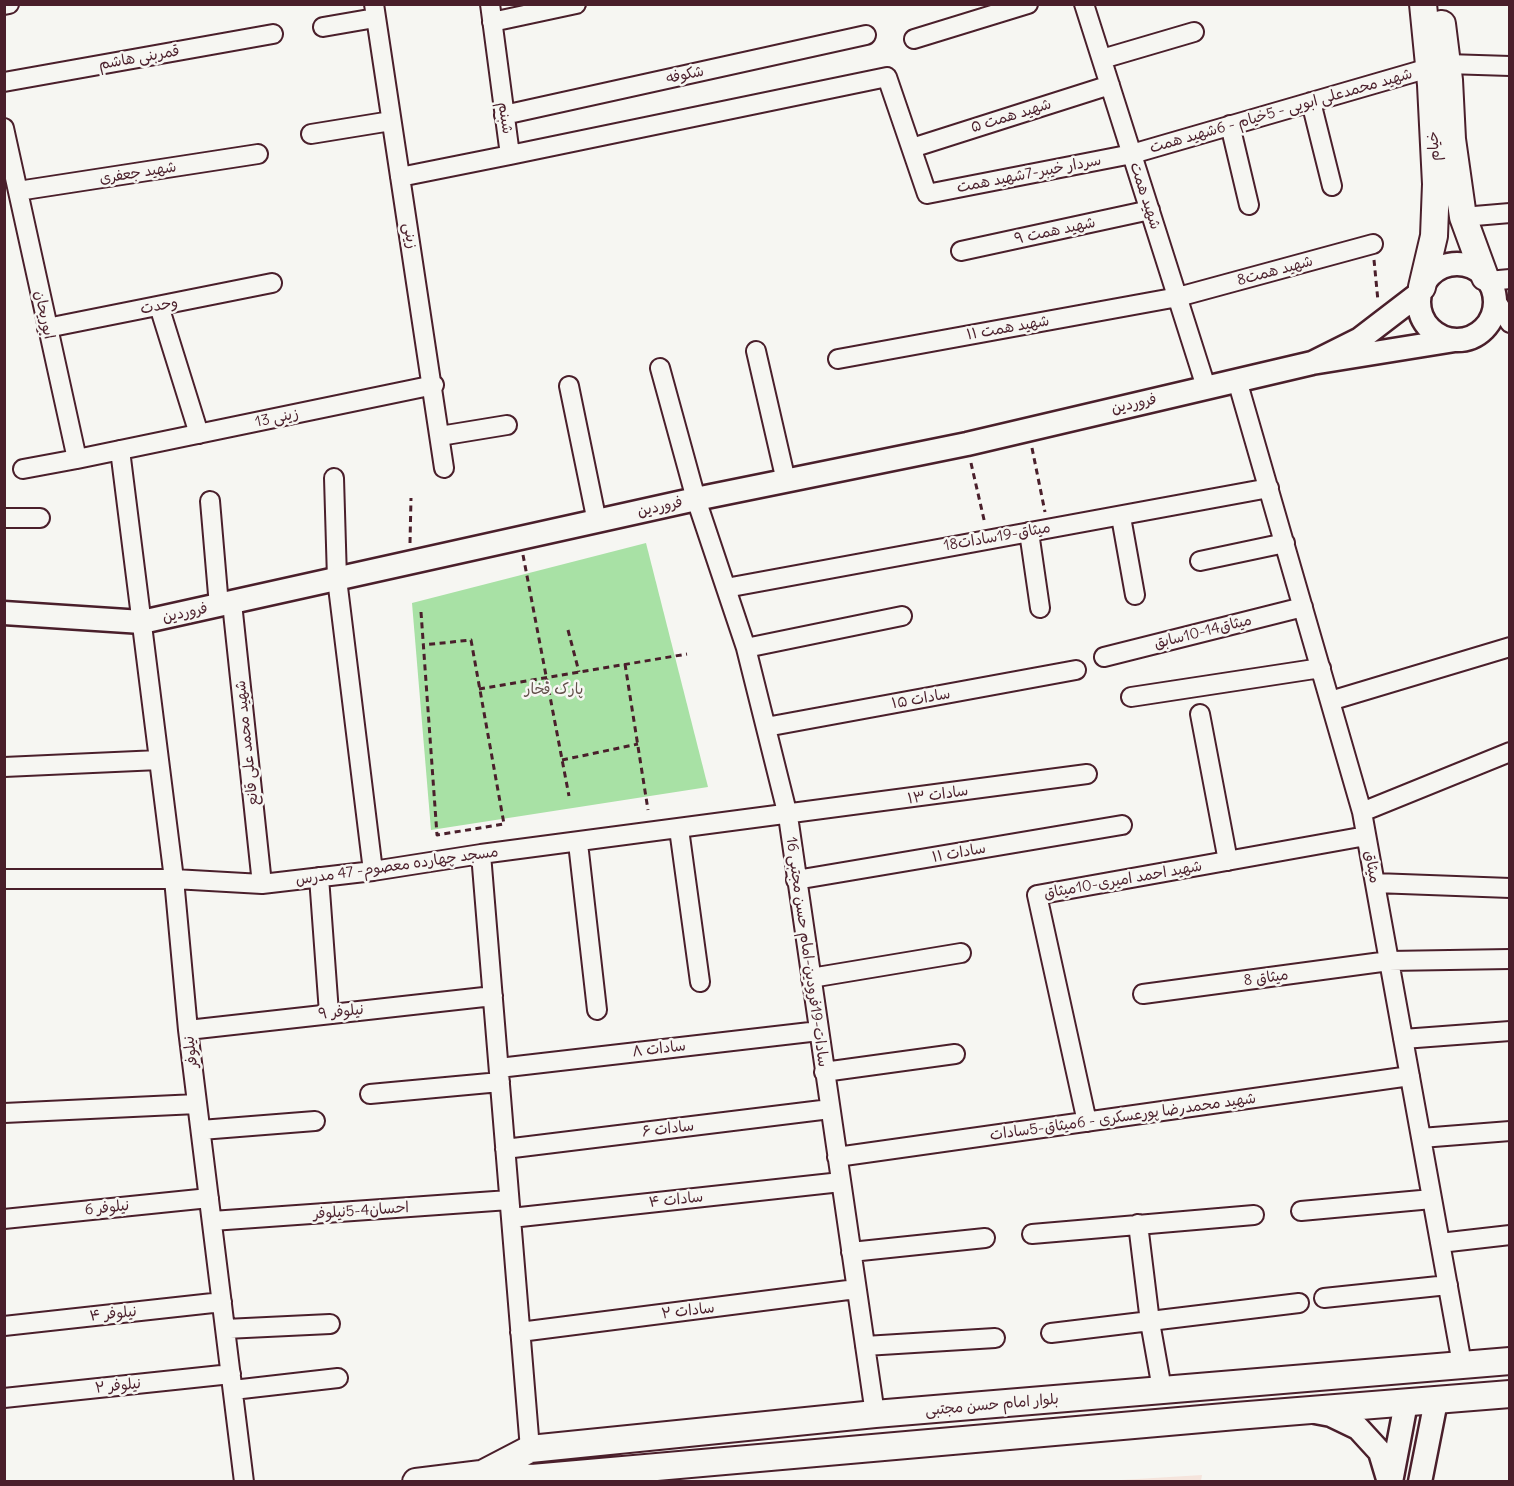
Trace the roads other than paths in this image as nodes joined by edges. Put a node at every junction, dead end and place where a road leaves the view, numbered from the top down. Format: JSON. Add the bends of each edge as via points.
{"nodes":[{"id":1,"x":9,"y":4,"type":"edge"},
{"id":2,"x":576,"y":4,"type":"edge"},
{"id":3,"x":1028,"y":4,"type":"edge"},
{"id":4,"x":1084,"y":4,"type":"edge"},
{"id":5,"x":1423,"y":4,"type":"edge"},
{"id":6,"x":1440,"y":4,"type":"edge"},
{"id":7,"x":4,"y":5,"type":"edge"},
{"id":8,"x":374,"y":11,"type":"edge"},
{"id":9,"x":491,"y":13,"type":"edge"},
{"id":10,"x":323,"y":27,"type":"dead end"},
{"id":11,"x":1194,"y":32,"type":"dead end"},
{"id":12,"x":273,"y":34,"type":"dead end"},
{"id":13,"x":866,"y":35,"type":"dead end"},
{"id":14,"x":914,"y":39,"type":"dead end"},
{"id":15,"x":1102,"y":59,"type":"junction"},
{"id":16,"x":1438,"y":66,"type":"junction"},
{"id":17,"x":1509,"y":66,"type":"edge"},
{"id":18,"x":4,"y":82,"type":"edge"},
{"id":19,"x":1110,"y":86,"type":"junction"},
{"id":20,"x":1311,"y":102,"type":"junction"},
{"id":21,"x":504,"y":115,"type":"junction"},
{"id":22,"x":391,"y":122,"type":"junction"},
{"id":23,"x":1230,"y":125,"type":"junction"},
{"id":24,"x":4,"y":128,"type":"edge"},
{"id":25,"x":311,"y":134,"type":"dead end"},
{"id":26,"x":912,"y":148,"type":"junction"},
{"id":27,"x":258,"y":154,"type":"dead end"},
{"id":28,"x":1132,"y":154,"type":"junction"},
{"id":29,"x":510,"y":155,"type":"junction"},
{"id":30,"x":400,"y":177,"type":"junction"},
{"id":31,"x":1332,"y":186,"type":"dead end"},
{"id":32,"x":18,"y":191,"type":"junction"},
{"id":33,"x":1249,"y":205,"type":"dead end"},
{"id":34,"x":1150,"y":210,"type":"junction"},
{"id":35,"x":1509,"y":213,"type":"edge"},
{"id":36,"x":1463,"y":217,"type":"junction"},
{"id":37,"x":1373,"y":244,"type":"road end"},
{"id":38,"x":961,"y":251,"type":"dead end"},
{"id":39,"x":272,"y":283,"type":"dead end"},
{"id":40,"x":1494,"y":284,"type":"edge"},
{"id":41,"x":1421,"y":290,"type":"junction"},
{"id":42,"x":1178,"y":297,"type":"junction"},
{"id":43,"x":159,"y":306,"type":"junction"},
{"id":44,"x":1509,"y":323,"type":"edge"},
{"id":45,"x":46,"y":328,"type":"junction"},
{"id":46,"x":1455,"y":340,"type":"junction"},
{"id":47,"x":756,"y":351,"type":"dead end"},
{"id":48,"x":838,"y":359,"type":"dead end"},
{"id":49,"x":1312,"y":363,"type":"junction"},
{"id":50,"x":660,"y":368,"type":"dead end"},
{"id":51,"x":1237,"y":380,"type":"junction"},
{"id":52,"x":434,"y":385,"type":"junction"},
{"id":53,"x":569,"y":386,"type":"dead end"},
{"id":54,"x":1206,"y":387,"type":"junction"},
{"id":55,"x":507,"y":426,"type":"dead end"},
{"id":56,"x":199,"y":434,"type":"junction"},
{"id":57,"x":440,"y":436,"type":"junction"},
{"id":58,"x":120,"y":450,"type":"junction"},
{"id":59,"x":77,"y":459,"type":"junction"},
{"id":60,"x":444,"y":468,"type":"dead end"},
{"id":61,"x":23,"y":469,"type":"dead end"},
{"id":62,"x":334,"y":478,"type":"dead end"},
{"id":63,"x":786,"y":481,"type":"junction"},
{"id":64,"x":1269,"y":488,"type":"junction"},
{"id":65,"x":696,"y":499,"type":"junction"},
{"id":66,"x":210,"y":501,"type":"dead end"},
{"id":67,"x":1121,"y":517,"type":"junction"},
{"id":68,"x":4,"y":518,"type":"edge"},
{"id":69,"x":40,"y":518,"type":"dead end"},
{"id":70,"x":597,"y":522,"type":"junction"},
{"id":71,"x":1029,"y":532,"type":"junction"},
{"id":72,"x":1285,"y":543,"type":"junction"},
{"id":73,"x":1200,"y":561,"type":"dead end"},
{"id":74,"x":337,"y":579,"type":"junction"},
{"id":75,"x":726,"y":588,"type":"junction"},
{"id":76,"x":1135,"y":595,"type":"dead end"},
{"id":77,"x":226,"y":604,"type":"junction"},
{"id":78,"x":1303,"y":607,"type":"junction"},
{"id":79,"x":1040,"y":608,"type":"dead end"},
{"id":80,"x":4,"y":613,"type":"edge"},
{"id":81,"x":903,"y":616,"type":"dead end"},
{"id":82,"x":142,"y":622,"type":"junction"},
{"id":83,"x":1509,"y":646,"type":"edge"},
{"id":84,"x":746,"y":648,"type":"junction"},
{"id":85,"x":1104,"y":657,"type":"dead end"},
{"id":86,"x":1321,"y":668,"type":"junction"},
{"id":87,"x":1076,"y":670,"type":"dead end"},
{"id":88,"x":1131,"y":697,"type":"dead end"},
{"id":89,"x":1330,"y":701,"type":"junction"},
{"id":90,"x":1200,"y":714,"type":"dead end"},
{"id":91,"x":766,"y":728,"type":"junction"},
{"id":92,"x":1509,"y":752,"type":"edge"},
{"id":93,"x":159,"y":760,"type":"junction"},
{"id":94,"x":4,"y":767,"type":"edge"},
{"id":95,"x":1087,"y":774,"type":"dead end"},
{"id":96,"x":1362,"y":812,"type":"junction"},
{"id":97,"x":788,"y":816,"type":"junction"},
{"id":98,"x":1122,"y":825,"type":"dead end"},
{"id":99,"x":679,"y":829,"type":"junction"},
{"id":100,"x":1366,"y":836,"type":"junction"},
{"id":101,"x":578,"y":843,"type":"junction"},
{"id":102,"x":482,"y":854,"type":"junction"},
{"id":103,"x":1228,"y":861,"type":"junction"},
{"id":104,"x":373,"y":871,"type":"junction"},
{"id":105,"x":319,"y":877,"type":"junction"},
{"id":106,"x":4,"y":879,"type":"edge"},
{"id":107,"x":174,"y":879,"type":"junction"},
{"id":108,"x":796,"y":880,"type":"junction"},
{"id":109,"x":1375,"y":883,"type":"junction"},
{"id":110,"x":261,"y":884,"type":"junction"},
{"id":111,"x":1509,"y":888,"type":"edge"},
{"id":112,"x":961,"y":953,"type":"dead end"},
{"id":113,"x":1509,"y":959,"type":"edge"},
{"id":114,"x":1389,"y":961,"type":"junction"},
{"id":115,"x":811,"y":978,"type":"junction"},
{"id":116,"x":700,"y":982,"type":"dead end"},
{"id":117,"x":1143,"y":994,"type":"dead end"},
{"id":118,"x":493,"y":996,"type":"junction"},
{"id":119,"x":597,"y":1010,"type":"dead end"},
{"id":120,"x":329,"y":1013,"type":"junction"},
{"id":121,"x":188,"y":1030,"type":"junction"},
{"id":122,"x":819,"y":1031,"type":"junction"},
{"id":123,"x":1509,"y":1031,"type":"edge"},
{"id":124,"x":1403,"y":1039,"type":"junction"},
{"id":125,"x":954,"y":1054,"type":"dead end"},
{"id":126,"x":825,"y":1071,"type":"junction"},
{"id":127,"x":499,"y":1075,"type":"junction"},
{"id":128,"x":1410,"y":1076,"type":"junction"},
{"id":129,"x":370,"y":1094,"type":"dead end"},
{"id":130,"x":197,"y":1104,"type":"junction"},
{"id":131,"x":830,"y":1109,"type":"junction"},
{"id":132,"x":4,"y":1113,"type":"edge"},
{"id":133,"x":315,"y":1121,"type":"dead end"},
{"id":134,"x":1087,"y":1122,"type":"junction"},
{"id":135,"x":201,"y":1130,"type":"junction"},
{"id":136,"x":1509,"y":1131,"type":"edge"},
{"id":137,"x":1421,"y":1138,"type":"junction"},
{"id":138,"x":506,"y":1149,"type":"junction"},
{"id":139,"x":837,"y":1157,"type":"junction"},
{"id":140,"x":841,"y":1182,"type":"junction"},
{"id":141,"x":209,"y":1198,"type":"junction"},
{"id":142,"x":1432,"y":1198,"type":"junction"},
{"id":143,"x":509,"y":1200,"type":"junction"},
{"id":144,"x":1302,"y":1211,"type":"dead end"},
{"id":145,"x":1254,"y":1215,"type":"dead end"},
{"id":146,"x":511,"y":1218,"type":"junction"},
{"id":147,"x":4,"y":1219,"type":"edge"},
{"id":148,"x":212,"y":1221,"type":"junction"},
{"id":149,"x":1138,"y":1224,"type":"junction"},
{"id":150,"x":1032,"y":1234,"type":"dead end"},
{"id":151,"x":1509,"y":1235,"type":"edge"},
{"id":152,"x":985,"y":1238,"type":"dead end"},
{"id":153,"x":1440,"y":1243,"type":"junction"},
{"id":154,"x":851,"y":1252,"type":"junction"},
{"id":155,"x":1448,"y":1285,"type":"junction"},
{"id":156,"x":856,"y":1289,"type":"junction"},
{"id":157,"x":1324,"y":1298,"type":"dead end"},
{"id":158,"x":222,"y":1302,"type":"junction"},
{"id":159,"x":1299,"y":1303,"type":"dead end"},
{"id":160,"x":1150,"y":1322,"type":"junction"},
{"id":161,"x":330,"y":1324,"type":"dead end"},
{"id":162,"x":4,"y":1326,"type":"edge"},
{"id":163,"x":225,"y":1329,"type":"junction"},
{"id":164,"x":520,"y":1332,"type":"junction"},
{"id":165,"x":1051,"y":1333,"type":"dead end"},
{"id":166,"x":995,"y":1338,"type":"dead end"},
{"id":167,"x":865,"y":1346,"type":"junction"},
{"id":168,"x":1509,"y":1361,"type":"edge"},
{"id":169,"x":1462,"y":1364,"type":"junction"},
{"id":170,"x":338,"y":1378,"type":"dead end"},
{"id":171,"x":232,"y":1382,"type":"junction"},
{"id":172,"x":1162,"y":1389,"type":"junction"},
{"id":173,"x":1509,"y":1394,"type":"edge"},
{"id":174,"x":4,"y":1398,"type":"edge"},
{"id":175,"x":1436,"y":1401,"type":"junction"},
{"id":176,"x":1406,"y":1403,"type":"junction"},
{"id":177,"x":1307,"y":1411,"type":"junction"},
{"id":178,"x":874,"y":1414,"type":"junction"},
{"id":179,"x":530,"y":1449,"type":"junction"},
{"id":180,"x":481,"y":1474,"type":"junction"},
{"id":181,"x":244,"y":1482,"type":"edge"},
{"id":182,"x":416,"y":1482,"type":"edge"},
{"id":183,"x":1390,"y":1482,"type":"edge"},
{"id":184,"x":1420,"y":1482,"type":"edge"}],
"edges":[{"from":1,"to":7,"type":"street"},
{"from":2,"to":9,"type":"street"},
{"from":3,"to":14,"type":"street"},
{"from":4,"to":15,"type":"street","name":"شهید همت"},
{"from":5,"to":16,"type":"main road","name":"خیام"},
{"from":6,"to":16,"type":"main road","name":"خیام"},
{"from":8,"to":10,"type":"street"},
{"from":8,"to":22,"type":"street","name":"زینی"},
{"from":9,"to":21,"type":"street","name":"شبنم"},
{"from":11,"to":15,"type":"street"},
{"from":12,"to":18,"type":"street","name":"قمربنی هاشم"},
{"from":13,"to":21,"type":"street","name":"شکوفه"},
{"from":15,"to":19,"type":"street","name":"شهید همت"},
{"from":16,"to":17,"type":"street","name":"شهید محمدعلی ابویی - 5خیام - 6شهید همت"},
{"from":16,"to":20,"type":"street","name":"شهید محمدعلی ابویی - 5خیام - 6شهید همت"},
{"from":16,"to":36,"type":"main road","name":"خیام"},
{"from":16,"to":41,"type":"main road","name":"خیام","via":[[1434,236]]},
{"from":19,"to":26,"type":"street","name":"شهید همت ۵"},
{"from":19,"to":28,"type":"street","name":"شهید همت"},
{"from":20,"to":23,"type":"street","name":"شهید محمدعلی ابویی - 5خیام - 6شهید همت"},
{"from":20,"to":31,"type":"street"},
{"from":21,"to":29,"type":"street","name":"شبنم"},
{"from":22,"to":25,"type":"street"},
{"from":22,"to":30,"type":"street","name":"زینی"},
{"from":23,"to":28,"type":"street","name":"شهید محمدعلی ابویی - 5خیام - 6شهید همت"},
{"from":23,"to":33,"type":"street"},
{"from":24,"to":32,"type":"street","name":"ابوریحان"},
{"from":26,"to":28,"type":"street","name":"سردار خیبر-7شهید همت","via":[[927,194]]},
{"from":26,"to":29,"type":"street","via":[[886,77]]},
{"from":27,"to":32,"type":"street","name":"شهید جعفری"},
{"from":28,"to":34,"type":"street","name":"شهید همت"},
{"from":29,"to":30,"type":"street","name":"شبنم"},
{"from":30,"to":52,"type":"street","name":"زینی"},
{"from":32,"to":45,"type":"street","name":"ابوریحان"},
{"from":34,"to":38,"type":"street","name":"شهید همت ۹"},
{"from":34,"to":42,"type":"street","name":"شهید همت"},
{"from":35,"to":36,"type":"street"},
{"from":36,"to":40,"type":"main road","name":"خیام"},
{"from":37,"to":42,"type":"street","name":"8شهید همت"},
{"from":39,"to":43,"type":"street","name":"وحدت"},
{"from":40,"to":41,"type":"street","via":[[1469,266],[1450,264],[1433,272]]},
{"from":40,"to":44,"type":"street"},
{"from":40,"to":46,"type":"street","via":[[1494,312],[1484,328],[1468,339]]},
{"from":41,"to":46,"type":"street","via":[[1419,304],[1426,325],[1434,333]]},
{"from":41,"to":49,"type":"street","name":"فروردین","via":[[1380,327]]},
{"from":42,"to":48,"type":"street","name":"شهید همت ۱۱"},
{"from":42,"to":54,"type":"street","name":"شهید همت"},
{"from":43,"to":45,"type":"street","name":"وحدت"},
{"from":43,"to":56,"type":"street"},
{"from":45,"to":59,"type":"street","name":"ابوریحان"},
{"from":46,"to":49,"type":"street","name":"فروردین"},
{"from":47,"to":63,"type":"street"},
{"from":49,"to":51,"type":"street","name":"فروردین"},
{"from":50,"to":65,"type":"street","name":"سادات-19فرودین-امام حسن مجتبی 16"},
{"from":51,"to":54,"type":"street","name":"فروردین"},
{"from":51,"to":64,"type":"street","name":"میثاق"},
{"from":52,"to":56,"type":"street","name":"زینی 13"},
{"from":52,"to":57,"type":"street","name":"زینی"},
{"from":53,"to":70,"type":"street"},
{"from":54,"to":63,"type":"street","name":"فروردین","via":[[967,444]]},
{"from":55,"to":57,"type":"street"},
{"from":56,"to":58,"type":"street","name":"زینی 13"},
{"from":57,"to":60,"type":"street","name":"زینی"},
{"from":58,"to":59,"type":"street"},
{"from":58,"to":82,"type":"street","name":"نیلوفر"},
{"from":59,"to":61,"type":"street"},
{"from":62,"to":74,"type":"street"},
{"from":63,"to":65,"type":"street","name":"فروردین"},
{"from":64,"to":67,"type":"street","name":"18میثاق-19سادات"},
{"from":64,"to":72,"type":"street","name":"میثاق"},
{"from":65,"to":70,"type":"street","name":"فروردین"},
{"from":65,"to":75,"type":"street","name":"سادات-19فرودین-امام حسن مجتبی 16"},
{"from":66,"to":77,"type":"street","name":"شهید محمد علی قانع"},
{"from":67,"to":71,"type":"street","name":"18میثاق-19سادات"},
{"from":67,"to":76,"type":"street"},
{"from":68,"to":69,"type":"street"},
{"from":70,"to":74,"type":"street","name":"فروردین"},
{"from":71,"to":75,"type":"street","name":"18میثاق-19سادات"},
{"from":71,"to":79,"type":"street"},
{"from":72,"to":73,"type":"street"},
{"from":72,"to":78,"type":"street","name":"میثاق"},
{"from":74,"to":77,"type":"street","name":"فروردین"},
{"from":74,"to":104,"type":"street"},
{"from":75,"to":84,"type":"street","name":"سادات-19فرودین-امام حسن مجتبی 16"},
{"from":77,"to":82,"type":"street","name":"فروردین"},
{"from":77,"to":110,"type":"street","name":"شهید محمد علی قانع"},
{"from":78,"to":85,"type":"street","name":"میثاق14-10سابق"},
{"from":78,"to":86,"type":"street","name":"میثاق"},
{"from":80,"to":82,"type":"street","name":"فروردین"},
{"from":81,"to":84,"type":"street"},
{"from":82,"to":93,"type":"street","name":"نیلوفر"},
{"from":83,"to":89,"type":"street"},
{"from":84,"to":91,"type":"street","name":"سادات-19فرودین-امام حسن مجتبی 16"},
{"from":86,"to":88,"type":"street"},
{"from":86,"to":89,"type":"street","name":"میثاق"},
{"from":87,"to":91,"type":"street","name":"سادات ۱۵"},
{"from":89,"to":96,"type":"street","name":"میثاق"},
{"from":90,"to":103,"type":"street"},
{"from":91,"to":97,"type":"street","name":"سادات-19فرودین-امام حسن مجتبی 16"},
{"from":92,"to":96,"type":"street"},
{"from":93,"to":94,"type":"street"},
{"from":93,"to":107,"type":"street","name":"نیلوفر"},
{"from":95,"to":97,"type":"street","name":"سادات ۱۳"},
{"from":96,"to":100,"type":"street","name":"میثاق"},
{"from":97,"to":99,"type":"street","name":"مسجد چهارده معصوم- 47 مدرس"},
{"from":97,"to":108,"type":"street","name":"سادات-19فرودین-امام حسن مجتبی 16"},
{"from":98,"to":108,"type":"street","name":"سادات ۱۱"},
{"from":99,"to":101,"type":"street","name":"مسجد چهارده معصوم- 47 مدرس"},
{"from":99,"to":116,"type":"street"},
{"from":100,"to":103,"type":"street","name":"شهید احمد امیری-10میثاق"},
{"from":100,"to":109,"type":"street","name":"میثاق"},
{"from":101,"to":102,"type":"street","name":"مسجد چهارده معصوم- 47 مدرس"},
{"from":101,"to":119,"type":"street"},
{"from":102,"to":104,"type":"street","name":"مسجد چهارده معصوم- 47 مدرس"},
{"from":102,"to":118,"type":"street"},
{"from":103,"to":134,"type":"street","name":"شهید احمد امیری-10میثاق","via":[[1037,895]]},
{"from":104,"to":105,"type":"street","name":"مسجد چهارده معصوم- 47 مدرس"},
{"from":105,"to":110,"type":"street","name":"مسجد چهارده معصوم- 47 مدرس"},
{"from":105,"to":120,"type":"street"},
{"from":106,"to":107,"type":"street","name":"مسجد چهارده معصوم- 47 مدرس"},
{"from":107,"to":110,"type":"street","name":"مسجد چهارده معصوم- 47 مدرس"},
{"from":107,"to":121,"type":"street","name":"نیلوفر"},
{"from":108,"to":115,"type":"street","name":"سادات-19فرودین-امام حسن مجتبی 16"},
{"from":109,"to":111,"type":"street"},
{"from":109,"to":114,"type":"street","name":"میثاق"},
{"from":112,"to":115,"type":"street"},
{"from":113,"to":114,"type":"street","name":"میثاق 8"},
{"from":114,"to":117,"type":"street","name":"میثاق 8"},
{"from":114,"to":124,"type":"street","name":"میثاق"},
{"from":115,"to":122,"type":"street","name":"سادات-19فرودین-امام حسن مجتبی 16"},
{"from":118,"to":120,"type":"street","name":"نیلوفر ۹"},
{"from":118,"to":127,"type":"street"},
{"from":120,"to":121,"type":"street","name":"نیلوفر ۹"},
{"from":121,"to":130,"type":"street","name":"نیلوفر"},
{"from":122,"to":126,"type":"street","name":"سادات-19فرودین-امام حسن مجتبی 16"},
{"from":122,"to":127,"type":"street","name":"سادات ۸"},
{"from":123,"to":124,"type":"street"},
{"from":124,"to":128,"type":"street","name":"میثاق"},
{"from":125,"to":126,"type":"street"},
{"from":126,"to":131,"type":"street","name":"سادات-19فرودین-امام حسن مجتبی 16"},
{"from":127,"to":129,"type":"street","name":"سادات ۸"},
{"from":127,"to":138,"type":"street"},
{"from":128,"to":134,"type":"street","name":"شهید محمدرضا پورعسکری - 6میثاق-5سادات"},
{"from":128,"to":137,"type":"street","name":"میثاق"},
{"from":130,"to":132,"type":"street"},
{"from":130,"to":135,"type":"street","name":"نیلوفر"},
{"from":131,"to":138,"type":"street","name":"سادات ۶"},
{"from":131,"to":139,"type":"street","name":"سادات-19فرودین-امام حسن مجتبی 16"},
{"from":133,"to":135,"type":"street"},
{"from":134,"to":139,"type":"street","name":"شهید محمدرضا پورعسکری - 6میثاق-5سادات"},
{"from":135,"to":141,"type":"street","name":"نیلوفر"},
{"from":136,"to":137,"type":"street"},
{"from":137,"to":142,"type":"street","name":"میثاق"},
{"from":138,"to":143,"type":"street"},
{"from":139,"to":140,"type":"street","name":"سادات-19فرودین-امام حسن مجتبی 16"},
{"from":140,"to":146,"type":"street","name":"سادات ۴"},
{"from":140,"to":154,"type":"street","name":"سادات-19فرودین-امام حسن مجتبی 16"},
{"from":141,"to":147,"type":"street","name":"نیلوفر 6"},
{"from":141,"to":148,"type":"street","name":"نیلوفر"},
{"from":142,"to":144,"type":"street"},
{"from":142,"to":153,"type":"street","name":"میثاق"},
{"from":143,"to":146,"type":"street"},
{"from":143,"to":148,"type":"street","name":"احسان4-5نیلوفر"},
{"from":145,"to":149,"type":"street"},
{"from":146,"to":164,"type":"street"},
{"from":148,"to":158,"type":"street","name":"نیلوفر"},
{"from":149,"to":150,"type":"street"},
{"from":149,"to":160,"type":"street"},
{"from":151,"to":153,"type":"street"},
{"from":152,"to":154,"type":"street"},
{"from":153,"to":155,"type":"street","name":"میثاق"},
{"from":154,"to":156,"type":"street","name":"سادات-19فرودین-امام حسن مجتبی 16"},
{"from":155,"to":157,"type":"street"},
{"from":155,"to":169,"type":"street","name":"میثاق"},
{"from":156,"to":164,"type":"street","name":"سادات ۲"},
{"from":156,"to":167,"type":"street","name":"سادات-19فرودین-امام حسن مجتبی 16"},
{"from":158,"to":162,"type":"street","name":"نیلوفر ۴"},
{"from":158,"to":163,"type":"street","name":"نیلوفر"},
{"from":159,"to":160,"type":"street"},
{"from":160,"to":165,"type":"street"},
{"from":160,"to":172,"type":"street"},
{"from":161,"to":163,"type":"street"},
{"from":163,"to":171,"type":"street","name":"نیلوفر"},
{"from":164,"to":179,"type":"street"},
{"from":166,"to":167,"type":"street"},
{"from":167,"to":178,"type":"street","name":"سادات-19فرودین-امام حسن مجتبی 16"},
{"from":168,"to":169,"type":"main road","name":"بلوار امام حسن مجتبی"},
{"from":169,"to":172,"type":"main road","name":"بلوار امام حسن مجتبی"},
{"from":170,"to":171,"type":"street","name":"نیلوفر ۲"},
{"from":171,"to":174,"type":"street","name":"نیلوفر ۲"},
{"from":171,"to":181,"type":"street","name":"نیلوفر"},
{"from":172,"to":178,"type":"main road","name":"بلوار امام حسن مجتبی"},
{"from":173,"to":175,"type":"main road","name":"بلوار امام حسن مجتبی"},
{"from":175,"to":176,"type":"main road","name":"بلوار امام حسن مجتبی"},
{"from":175,"to":184,"type":"street"},
{"from":176,"to":177,"type":"main road","name":"بلوار امام حسن مجتبی"},
{"from":176,"to":183,"type":"street"},
{"from":177,"to":180,"type":"main road","name":"بلوار امام حسن مجتبی","via":[[532,1478]]},
{"from":177,"to":183,"type":"street","via":[[1331,1415],[1358,1428],[1380,1452]]},
{"from":178,"to":179,"type":"main road","name":"بلوار امام حسن مجتبی"},
{"from":179,"to":180,"type":"main road","name":"بلوار امام حسن مجتبی"},
{"from":180,"to":182,"type":"main road","name":"بلوار امام حسن مجتبی"}]}
